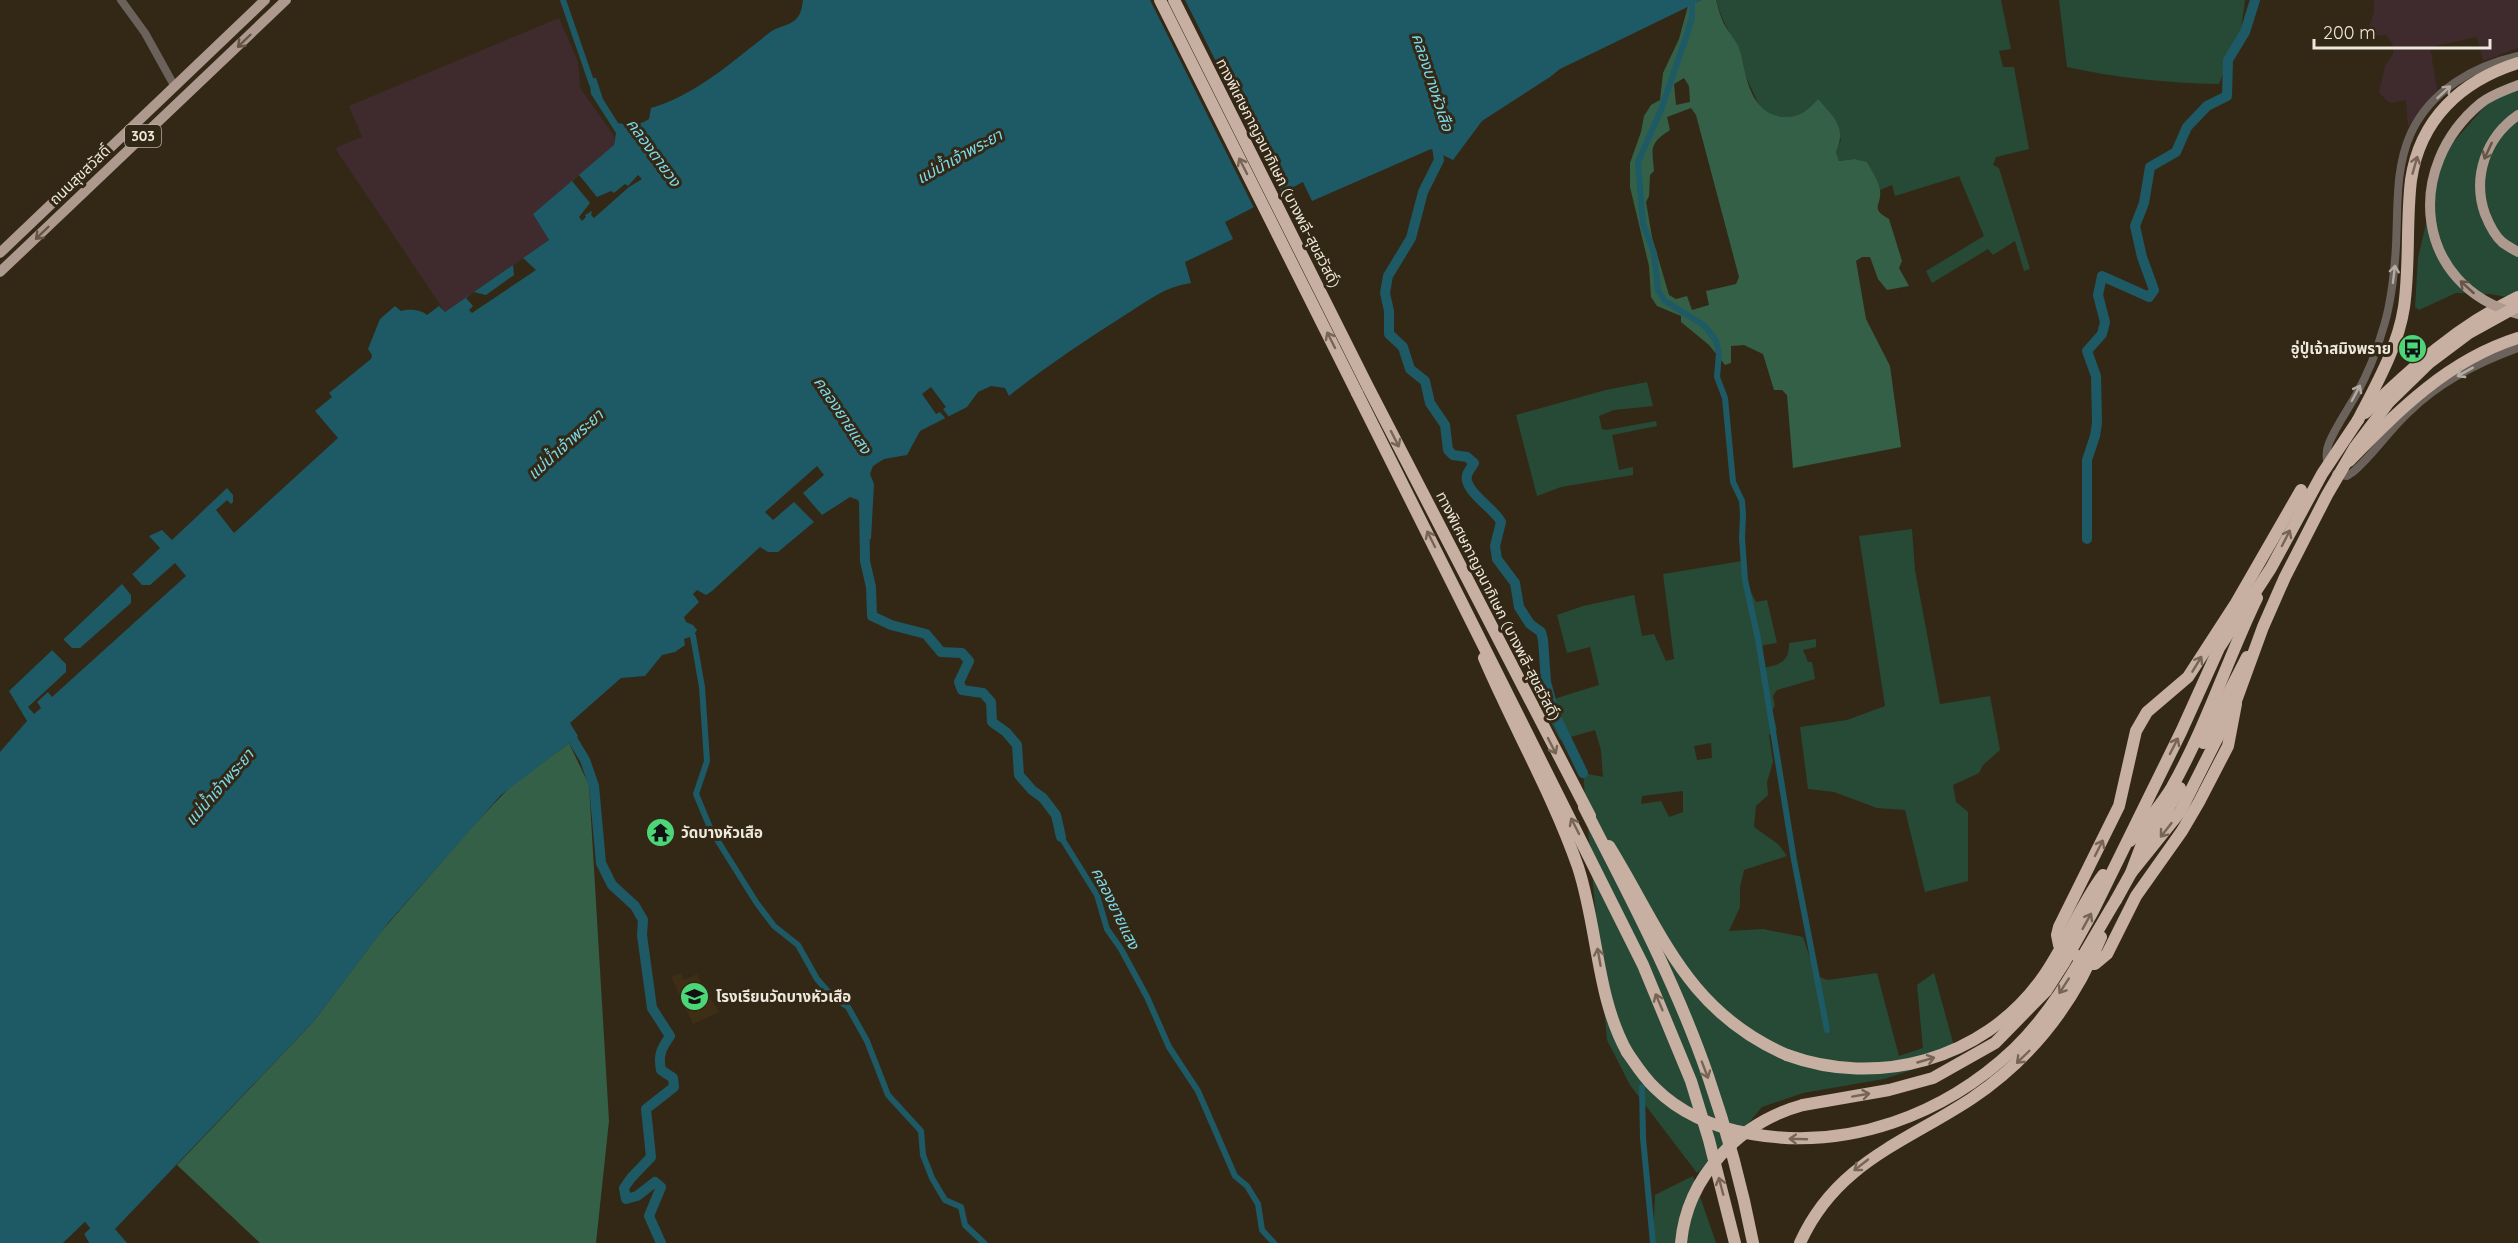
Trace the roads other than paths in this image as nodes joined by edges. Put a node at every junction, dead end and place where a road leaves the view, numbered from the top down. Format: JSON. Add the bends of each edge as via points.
{"nodes":[{"id":1,"x":122,"y":0,"type":"edge"},
{"id":2,"x":265,"y":0,"type":"edge"},
{"id":3,"x":286,"y":0,"type":"edge"},
{"id":4,"x":1160,"y":0,"type":"edge"},
{"id":5,"x":1174,"y":0,"type":"edge"},
{"id":6,"x":2518,"y":56,"type":"edge"},
{"id":7,"x":2518,"y":63,"type":"edge"},
{"id":8,"x":2518,"y":85,"type":"edge"},
{"id":9,"x":175,"y":87,"type":"junction"},
{"id":10,"x":2518,"y":115,"type":"edge"},
{"id":11,"x":2518,"y":252,"type":"edge"},
{"id":12,"x":0,"y":253,"type":"edge"},
{"id":13,"x":0,"y":272,"type":"edge"},
{"id":14,"x":2518,"y":297,"type":"edge"},
{"id":15,"x":2518,"y":306,"type":"edge"},
{"id":16,"x":2518,"y":314,"type":"edge"},
{"id":17,"x":2518,"y":338,"type":"edge"},
{"id":18,"x":2518,"y":348,"type":"edge"},
{"id":19,"x":2358,"y":420,"type":"junction"},
{"id":20,"x":2340,"y":471,"type":"junction"},
{"id":21,"x":2301,"y":490,"type":"dead end"},
{"id":22,"x":1446,"y":569,"type":"junction"},
{"id":23,"x":2263,"y":627,"type":"junction"},
{"id":24,"x":2236,"y":701,"type":"junction"},
{"id":25,"x":1584,"y":807,"type":"junction"},
{"id":26,"x":2119,"y":854,"type":"junction"},
{"id":27,"x":2131,"y":873,"type":"junction"},
{"id":28,"x":2116,"y":900,"type":"junction"},
{"id":29,"x":1682,"y":1243,"type":"edge"},
{"id":30,"x":1735,"y":1243,"type":"edge"},
{"id":31,"x":1753,"y":1243,"type":"edge"},
{"id":32,"x":1800,"y":1243,"type":"edge"}],
"edges":[{"from":1,"to":9,"type":"street"},
{"from":2,"to":9,"type":"main road","name":"ถนนสุขสวัสดิ์","number":"303"},
{"from":3,"to":13,"type":"main road","name":"ถนนสุขสวัสดิ์","number":"303","one_way":true},
{"from":22,"to":4,"type":"highway","name":"ทางพิเศษกาญจนาภิเษก (บางพลี-สุขสวัสดิ์)","one_way":true,"bridge":true},
{"from":5,"to":25,"type":"highway","name":"ทางพิเศษกาญจนาภิเษก (บางพลี-สุขสวัสดิ์)","one_way":true},
{"from":18,"to":6,"type":"street","one_way":true,"via":[[2489,359],[2433,392],[2402,418],[2347,476],[2330,469],[2328,445],[2372,361],[2391,298],[2399,184],[2411,133],[2443,92],[2463,76]]},
{"from":19,"to":7,"type":"highway","one_way":true,"via":[[2381,375],[2404,309],[2412,178],[2423,138],[2439,110],[2466,88]]},
{"from":16,"to":8,"type":"main road","one_way":true,"bridge":true,"via":[[2474,295],[2450,272],[2434,239],[2430,198],[2435,171],[2463,121],[2482,102]]},
{"from":9,"to":12,"type":"main road","name":"ถนนสุขสวัสดิ์","number":"303"},
{"from":10,"to":11,"type":"main road","one_way":true,"via":[[2495,137],[2480,172],[2481,198],[2494,232]]},
{"from":14,"to":19,"type":"highway","bridge":true,"via":[[2444,341]]},
{"from":15,"to":20,"type":"highway","bridge":true,"via":[[2469,333],[2410,381],[2370,425]]},
{"from":17,"to":20,"type":"highway","bridge":true,"via":[[2480,353],[2421,390]]},
{"from":26,"to":19,"type":"highway","one_way":true,"bridge":true,"via":[[2181,732],[2218,648],[2271,568],[2322,474]]},
{"from":20,"to":23,"type":"highway","bridge":true},
{"from":24,"to":21,"type":"highway","one_way":true,"via":[[2225,752],[2190,818],[2147,880],[2102,960],[2090,964],[2059,945],[2059,927],[2120,806],[2141,720],[2188,677]]},
{"from":28,"to":22,"type":"highway","one_way":true,"bridge":true,"via":[[2035,1026],[1968,1087],[1930,1108],[1870,1130],[1811,1139],[1741,1132],[1698,1118],[1655,1088],[1616,1032],[1587,903],[1566,833],[1494,682]]},
{"from":30,"to":22,"type":"highway","name":"ทางพิเศษกาญจนาภิเษก (บางพลี-สุขสวัสดิ์)","one_way":true,"bridge":true,"via":[[1703,1120],[1656,994],[1614,902]]},
{"from":23,"to":24,"type":"highway","bridge":true},
{"from":23,"to":27,"type":"highway","bridge":true,"via":[[2170,807],[2142,844]]},
{"from":24,"to":27,"type":"highway","one_way":true,"bridge":true,"via":[[2180,812]]},
{"from":25,"to":26,"type":"highway","one_way":true,"bridge":true,"via":[[1671,955],[1709,1004],[1771,1048],[1803,1061],[1838,1068],[1873,1069],[1923,1061],[1967,1044],[1997,1025],[2040,981]]},
{"from":25,"to":31,"type":"highway","name":"ทางพิเศษกาญจนาภิเษก (บางพลี-สุขสวัสดิ์)","one_way":true,"bridge":true,"via":[[1660,959],[1707,1074],[1727,1135]]},
{"from":29,"to":26,"type":"highway","one_way":true,"bridge":true,"via":[[1690,1206],[1703,1177],[1724,1152],[1757,1124],[1803,1105],[1933,1078],[1995,1043],[2046,991],[2093,911]]},
{"from":27,"to":28,"type":"highway"},
{"from":28,"to":32,"type":"highway","one_way":true,"bridge":true,"via":[[2073,993],[2027,1054],[1971,1099],[1895,1142],[1847,1177],[1821,1206]]}]}
